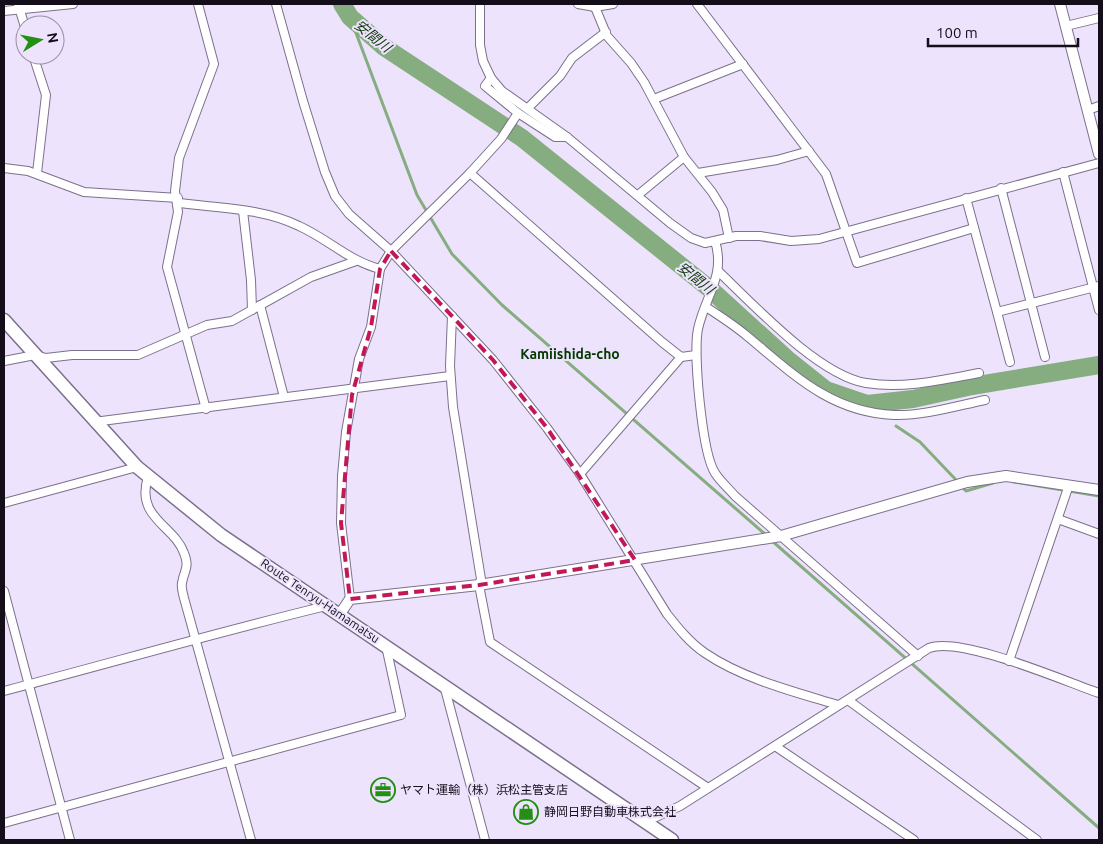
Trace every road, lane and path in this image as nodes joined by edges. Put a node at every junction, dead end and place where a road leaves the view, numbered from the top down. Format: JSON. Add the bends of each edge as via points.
{"nodes":[{"id":1,"x":73,"y":4,"type":"edge"},
{"id":2,"x":198,"y":4,"type":"edge"},
{"id":3,"x":276,"y":4,"type":"edge"},
{"id":4,"x":480,"y":4,"type":"edge"},
{"id":5,"x":578,"y":4,"type":"edge"},
{"id":6,"x":613,"y":4,"type":"edge"},
{"id":7,"x":697,"y":4,"type":"edge"},
{"id":8,"x":1060,"y":4,"type":"edge"},
{"id":9,"x":595,"y":6,"type":"junction"},
{"id":10,"x":19,"y":7,"type":"edge"},
{"id":11,"x":4,"y":12,"type":"edge"},
{"id":12,"x":1099,"y":18,"type":"edge"},
{"id":13,"x":1066,"y":26,"type":"junction"},
{"id":14,"x":606,"y":32,"type":"junction"},
{"id":15,"x":743,"y":64,"type":"junction"},
{"id":16,"x":36,"y":65,"type":"edge"},
{"id":17,"x":491,"y":78,"type":"junction"},
{"id":18,"x":654,"y":98,"type":"junction"},
{"id":19,"x":1099,"y":106,"type":"edge"},
{"id":20,"x":528,"y":108,"type":"junction"},
{"id":21,"x":1088,"y":110,"type":"junction"},
{"id":22,"x":518,"y":115,"type":"junction"},
{"id":23,"x":567,"y":137,"type":"junction"},
{"id":24,"x":809,"y":151,"type":"junction"},
{"id":25,"x":1099,"y":154,"type":"edge"},
{"id":26,"x":684,"y":157,"type":"junction"},
{"id":27,"x":1099,"y":164,"type":"edge"},
{"id":28,"x":4,"y":168,"type":"edge"},
{"id":29,"x":1062,"y":172,"type":"junction"},
{"id":30,"x":37,"y":173,"type":"junction"},
{"id":31,"x":470,"y":173,"type":"junction"},
{"id":32,"x":698,"y":173,"type":"junction"},
{"id":33,"x":1000,"y":188,"type":"junction"},
{"id":34,"x":638,"y":195,"type":"junction"},
{"id":35,"x":966,"y":198,"type":"junction"},
{"id":36,"x":178,"y":200,"type":"junction"},
{"id":37,"x":243,"y":211,"type":"junction"},
{"id":38,"x":974,"y":228,"type":"junction"},
{"id":39,"x":847,"y":230,"type":"junction"},
{"id":40,"x":728,"y":238,"type":"junction"},
{"id":41,"x":715,"y":241,"type":"junction"},
{"id":42,"x":391,"y":251,"type":"junction"},
{"id":43,"x":356,"y":261,"type":"junction"},
{"id":44,"x":380,"y":269,"type":"junction"},
{"id":45,"x":718,"y":272,"type":"junction"},
{"id":46,"x":1096,"y":287,"type":"edge"},
{"id":47,"x":1031,"y":304,"type":"junction"},
{"id":48,"x":260,"y":305,"type":"junction"},
{"id":49,"x":706,"y":307,"type":"junction"},
{"id":50,"x":252,"y":310,"type":"junction"},
{"id":51,"x":1099,"y":310,"type":"edge"},
{"id":52,"x":997,"y":312,"type":"junction"},
{"id":53,"x":452,"y":316,"type":"junction"},
{"id":54,"x":4,"y":320,"type":"edge"},
{"id":55,"x":186,"y":334,"type":"junction"},
{"id":56,"x":34,"y":355,"type":"junction"},
{"id":57,"x":696,"y":355,"type":"junction"},
{"id":58,"x":681,"y":357,"type":"junction"},
{"id":59,"x":1045,"y":357,"type":"dead end"},
{"id":60,"x":4,"y":361,"type":"edge"},
{"id":61,"x":1010,"y":362,"type":"dead end"},
{"id":62,"x":979,"y":373,"type":"dead end"},
{"id":63,"x":450,"y":376,"type":"junction"},
{"id":64,"x":353,"y":387,"type":"junction"},
{"id":65,"x":284,"y":397,"type":"junction"},
{"id":66,"x":985,"y":400,"type":"dead end"},
{"id":67,"x":206,"y":409,"type":"junction"},
{"id":68,"x":94,"y":422,"type":"junction"},
{"id":69,"x":137,"y":467,"type":"junction"},
{"id":70,"x":580,"y":474,"type":"junction"},
{"id":71,"x":148,"y":477,"type":"junction"},
{"id":72,"x":1069,"y":485,"type":"junction"},
{"id":73,"x":1099,"y":490,"type":"edge"},
{"id":74,"x":4,"y":503,"type":"edge"},
{"id":75,"x":1058,"y":519,"type":"junction"},
{"id":76,"x":1099,"y":534,"type":"edge"},
{"id":77,"x":778,"y":536,"type":"junction"},
{"id":78,"x":635,"y":560,"type":"junction"},
{"id":79,"x":479,"y":585,"type":"junction"},
{"id":80,"x":4,"y":590,"type":"edge"},
{"id":81,"x":350,"y":598,"type":"junction"},
{"id":82,"x":326,"y":606,"type":"junction"},
{"id":83,"x":340,"y":614,"type":"junction"},
{"id":84,"x":195,"y":639,"type":"junction"},
{"id":85,"x":386,"y":646,"type":"junction"},
{"id":86,"x":917,"y":657,"type":"junction"},
{"id":87,"x":1009,"y":661,"type":"junction"},
{"id":88,"x":28,"y":685,"type":"junction"},
{"id":89,"x":444,"y":685,"type":"junction"},
{"id":90,"x":4,"y":691,"type":"edge"},
{"id":91,"x":1099,"y":693,"type":"edge"},
{"id":92,"x":848,"y":700,"type":"junction"},
{"id":93,"x":838,"y":705,"type":"junction"},
{"id":94,"x":775,"y":746,"type":"junction"},
{"id":95,"x":229,"y":763,"type":"junction"},
{"id":96,"x":708,"y":788,"type":"junction"},
{"id":97,"x":61,"y":808,"type":"junction"},
{"id":98,"x":645,"y":822,"type":"junction"},
{"id":99,"x":4,"y":824,"type":"edge"},
{"id":100,"x":70,"y":840,"type":"edge"},
{"id":101,"x":251,"y":840,"type":"edge"},
{"id":102,"x":485,"y":840,"type":"edge"},
{"id":103,"x":672,"y":840,"type":"edge"},
{"id":104,"x":914,"y":840,"type":"edge"},
{"id":105,"x":1036,"y":840,"type":"edge"}],
"edges":[{"from":1,"to":10,"type":"street"},
{"from":2,"to":36,"type":"street","via":[[214,64],[179,158]]},
{"from":3,"to":42,"type":"street","via":[[325,172],[336,196],[349,214]]},
{"from":4,"to":17,"type":"street","via":[[480,45]]},
{"from":5,"to":9,"type":"street"},
{"from":6,"to":9,"type":"street"},
{"from":7,"to":15,"type":"street"},
{"from":8,"to":13,"type":"street"},
{"from":9,"to":14,"type":"street"},
{"from":10,"to":11,"type":"street"},
{"from":12,"to":13,"type":"street"},
{"from":13,"to":21,"type":"street"},
{"from":14,"to":18,"type":"street"},
{"from":14,"to":20,"type":"street","via":[[572,58],[560,76]]},
{"from":15,"to":18,"type":"street"},
{"from":15,"to":24,"type":"street"},
{"from":16,"to":30,"type":"street","via":[[46,95]]},
{"from":17,"to":20,"type":"street","via":[[502,91]]},
{"from":17,"to":22,"type":"street","via":[[485,86]]},
{"from":18,"to":26,"type":"street"},
{"from":19,"to":21,"type":"street"},
{"from":20,"to":23,"type":"street"},
{"from":21,"to":25,"type":"street"},
{"from":22,"to":23,"type":"street","via":[[555,137]]},
{"from":22,"to":31,"type":"street"},
{"from":23,"to":34,"type":"street"},
{"from":24,"to":32,"type":"street","via":[[777,160]]},
{"from":24,"to":39,"type":"street","via":[[826,174]]},
{"from":26,"to":32,"type":"street"},
{"from":26,"to":34,"type":"street"},
{"from":27,"to":29,"type":"street"},
{"from":28,"to":30,"type":"street"},
{"from":29,"to":33,"type":"street"},
{"from":29,"to":46,"type":"street"},
{"from":30,"to":36,"type":"street","via":[[84,192]]},
{"from":31,"to":42,"type":"street"},
{"from":31,"to":58,"type":"street"},
{"from":32,"to":40,"type":"street","via":[[723,210]]},
{"from":33,"to":35,"type":"street"},
{"from":33,"to":47,"type":"street"},
{"from":34,"to":41,"type":"street","via":[[691,238],[705,243]]},
{"from":35,"to":38,"type":"street"},
{"from":35,"to":39,"type":"street"},
{"from":36,"to":37,"type":"street"},
{"from":36,"to":55,"type":"street","via":[[167,267]]},
{"from":37,"to":43,"type":"street","via":[[298,225]]},
{"from":37,"to":50,"type":"street"},
{"from":38,"to":39,"type":"street","via":[[858,263]]},
{"from":38,"to":52,"type":"street"},
{"from":39,"to":40,"type":"street","via":[[819,239],[792,241],[760,236]]},
{"from":40,"to":41,"type":"street"},
{"from":41,"to":45,"type":"street","via":[[720,257]]},
{"from":42,"to":44,"type":"street"},
{"from":42,"to":53,"type":"street"},
{"from":43,"to":44,"type":"street"},
{"from":43,"to":48,"type":"street","via":[[311,277]]},
{"from":44,"to":64,"type":"street","via":[[371,328]]},
{"from":45,"to":49,"type":"street"},
{"from":45,"to":62,"type":"street","via":[[810,354],[840,373],[864,382],[895,385],[920,384]]},
{"from":46,"to":47,"type":"street"},
{"from":46,"to":51,"type":"street"},
{"from":47,"to":52,"type":"street"},
{"from":47,"to":59,"type":"street"},
{"from":48,"to":50,"type":"street"},
{"from":48,"to":65,"type":"street"},
{"from":49,"to":57,"type":"street","via":[[698,328]]},
{"from":49,"to":66,"type":"street","via":[[800,381],[830,400],[867,412],[896,415]]},
{"from":50,"to":55,"type":"street","via":[[232,321]]},
{"from":52,"to":61,"type":"street"},
{"from":53,"to":63,"type":"street"},
{"from":53,"to":70,"type":"street","via":[[492,360]]},
{"from":54,"to":56,"type":"main road","name":"Route Tenryu-Hamamatsu"},
{"from":55,"to":56,"type":"street","via":[[138,355],[46,358]]},
{"from":55,"to":67,"type":"street"},
{"from":56,"to":60,"type":"street"},
{"from":56,"to":68,"type":"main road","name":"Route Tenryu-Hamamatsu"},
{"from":57,"to":58,"type":"street"},
{"from":57,"to":77,"type":"street","via":[[707,448],[714,472]]},
{"from":58,"to":70,"type":"street"},
{"from":63,"to":64,"type":"street"},
{"from":63,"to":79,"type":"street","via":[[481,579]]},
{"from":64,"to":65,"type":"street"},
{"from":64,"to":81,"type":"street","via":[[342,476],[341,523]]},
{"from":65,"to":67,"type":"street"},
{"from":67,"to":68,"type":"street"},
{"from":68,"to":69,"type":"main road","name":"Route Tenryu-Hamamatsu"},
{"from":69,"to":71,"type":"main road","name":"Route Tenryu-Hamamatsu"},
{"from":69,"to":74,"type":"street"},
{"from":70,"to":78,"type":"street"},
{"from":71,"to":82,"type":"main road","name":"Route Tenryu-Hamamatsu","via":[[221,534]]},
{"from":71,"to":84,"type":"street","via":[[149,508],[185,554],[187,572],[181,584]]},
{"from":72,"to":73,"type":"street"},
{"from":72,"to":75,"type":"street"},
{"from":72,"to":77,"type":"street","via":[[1006,476],[967,482]]},
{"from":75,"to":76,"type":"street"},
{"from":75,"to":87,"type":"street"},
{"from":77,"to":78,"type":"street"},
{"from":77,"to":86,"type":"street"},
{"from":78,"to":79,"type":"street"},
{"from":78,"to":93,"type":"street","via":[[667,614],[706,653],[763,682]]},
{"from":79,"to":81,"type":"street"},
{"from":79,"to":96,"type":"street","via":[[490,642]]},
{"from":80,"to":88,"type":"street"},
{"from":81,"to":83,"type":"street"},
{"from":82,"to":83,"type":"main road","name":"Route Tenryu-Hamamatsu"},
{"from":82,"to":84,"type":"street"},
{"from":83,"to":85,"type":"main road","name":"Route Tenryu-Hamamatsu"},
{"from":84,"to":88,"type":"street"},
{"from":84,"to":95,"type":"street"},
{"from":85,"to":89,"type":"main road","name":"Route Tenryu-Hamamatsu"},
{"from":85,"to":95,"type":"street","via":[[401,715]]},
{"from":86,"to":87,"type":"street","via":[[937,645],[954,646]]},
{"from":86,"to":92,"type":"street"},
{"from":87,"to":91,"type":"street"},
{"from":88,"to":90,"type":"street"},
{"from":88,"to":97,"type":"street"},
{"from":89,"to":98,"type":"main road","name":"Route Tenryu-Hamamatsu"},
{"from":89,"to":102,"type":"street"},
{"from":92,"to":93,"type":"street"},
{"from":92,"to":105,"type":"street"},
{"from":93,"to":94,"type":"street"},
{"from":94,"to":96,"type":"street"},
{"from":94,"to":104,"type":"street"},
{"from":95,"to":97,"type":"street"},
{"from":95,"to":101,"type":"street"},
{"from":96,"to":98,"type":"street","via":[[680,806]]},
{"from":97,"to":99,"type":"street"},
{"from":97,"to":100,"type":"street"},
{"from":98,"to":103,"type":"main road","name":"Route Tenryu-Hamamatsu"}]}
